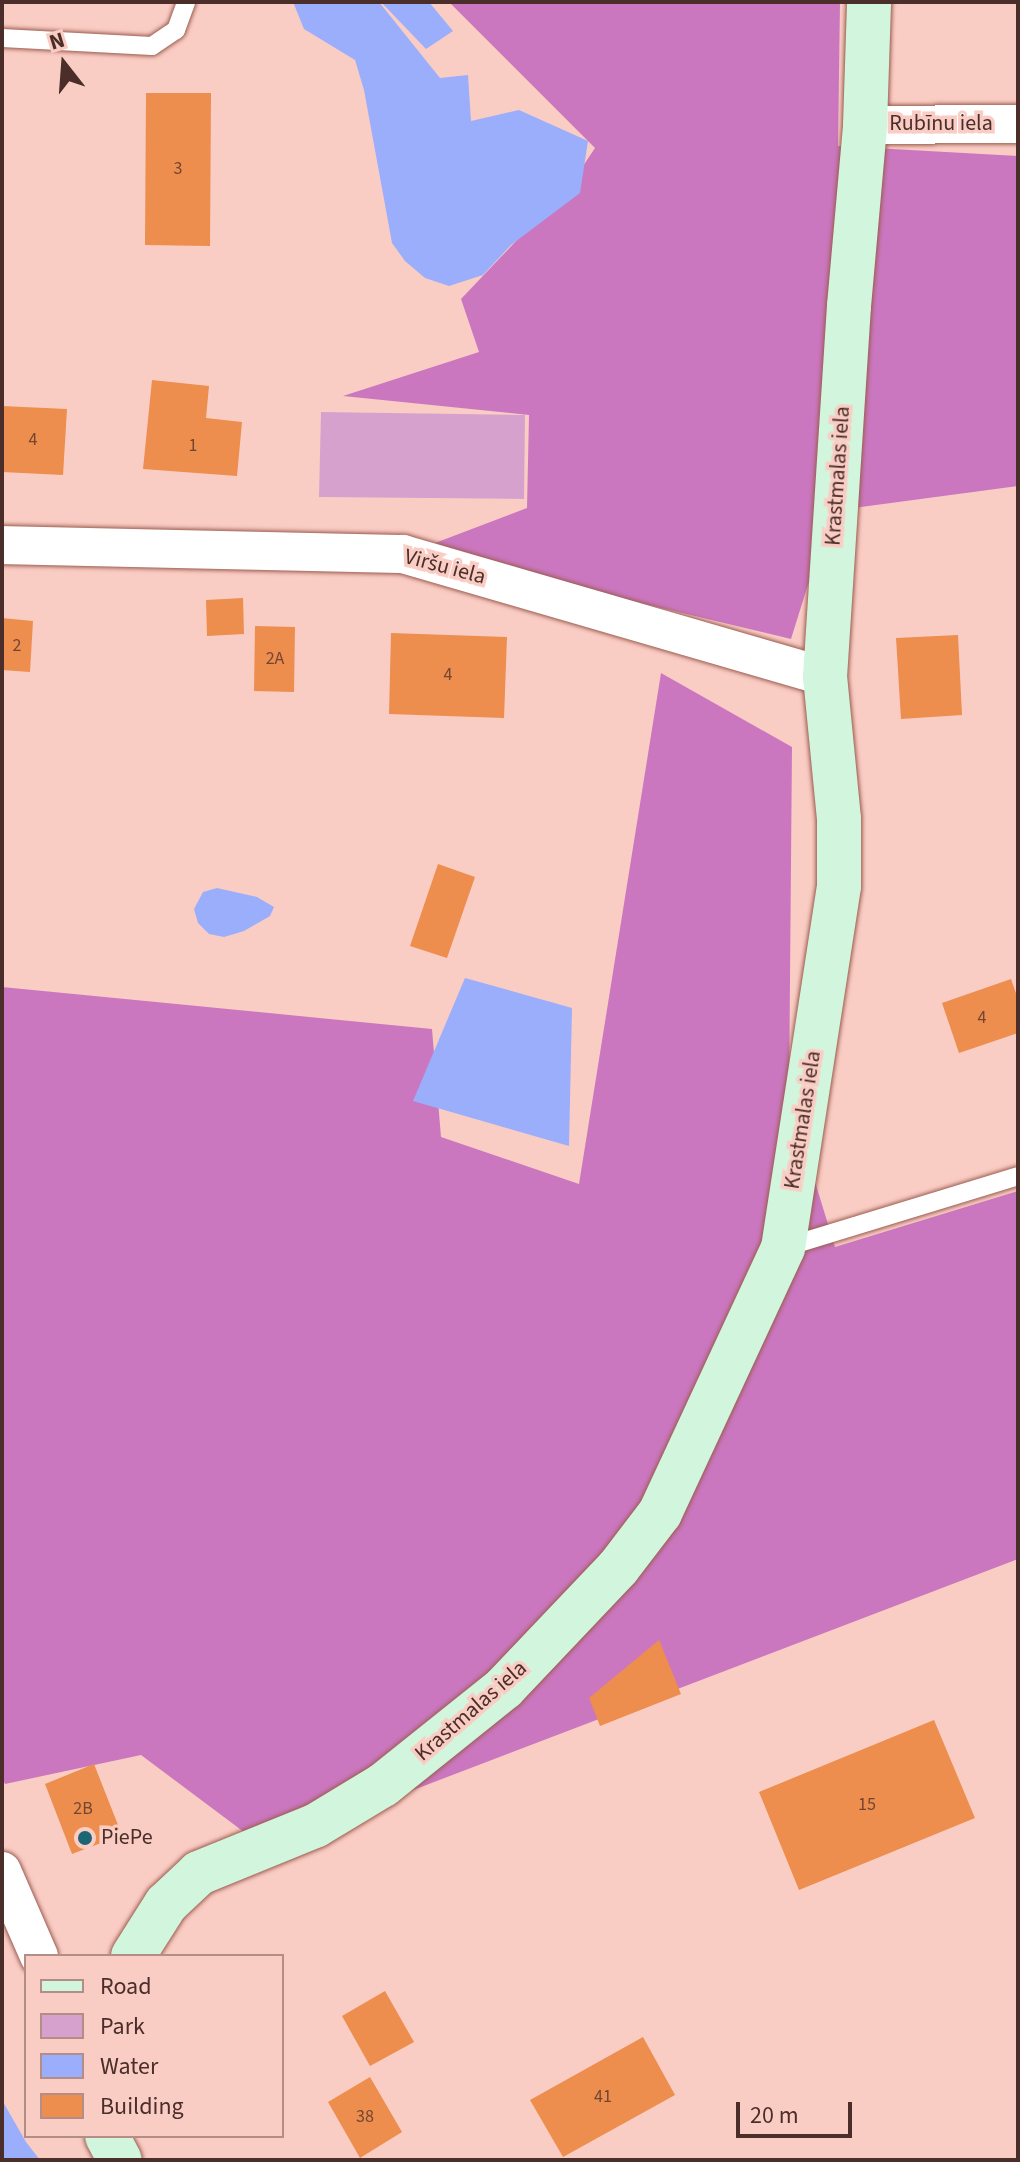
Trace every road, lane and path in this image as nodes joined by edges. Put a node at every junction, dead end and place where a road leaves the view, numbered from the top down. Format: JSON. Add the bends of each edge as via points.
{"nodes":[{"id":1,"x":186,"y":2,"type":"edge"},
{"id":2,"x":869,"y":2,"type":"edge"},
{"id":3,"x":2,"y":38,"type":"edge"},
{"id":4,"x":1018,"y":124,"type":"edge"},
{"id":5,"x":865,"y":125,"type":"junction"},
{"id":6,"x":2,"y":545,"type":"edge"},
{"id":7,"x":825,"y":677,"type":"junction"},
{"id":8,"x":1018,"y":1176,"type":"edge"},
{"id":9,"x":783,"y":1248,"type":"junction"},
{"id":10,"x":2,"y":1871,"type":"edge"},
{"id":11,"x":38,"y":1954,"type":"edge"},
{"id":12,"x":134,"y":1954,"type":"edge"},
{"id":13,"x":108,"y":2138,"type":"edge"},
{"id":14,"x":120,"y":2160,"type":"edge"}],
"edges":[{"from":1,"to":3,"type":"lane","via":[[176,30],[152,46]]},
{"from":2,"to":5,"type":"street","name":"Krastmalas iela"},
{"from":4,"to":5,"type":"street","name":"Rubīnu iela"},
{"from":5,"to":7,"type":"street","name":"Krastmalas iela"},
{"from":6,"to":7,"type":"street","name":"Viršu iela","via":[[403,554]]},
{"from":7,"to":9,"type":"street","name":"Krastmalas iela","via":[[839,819],[839,886]]},
{"from":8,"to":9,"type":"lane"},
{"from":9,"to":12,"type":"street","name":"Krastmalas iela","via":[[660,1513],[618,1568],[504,1688],[383,1785],[315,1826],[199,1873],[166,1904]]},
{"from":10,"to":11,"type":"street"},
{"from":13,"to":14,"type":"street"}]}
